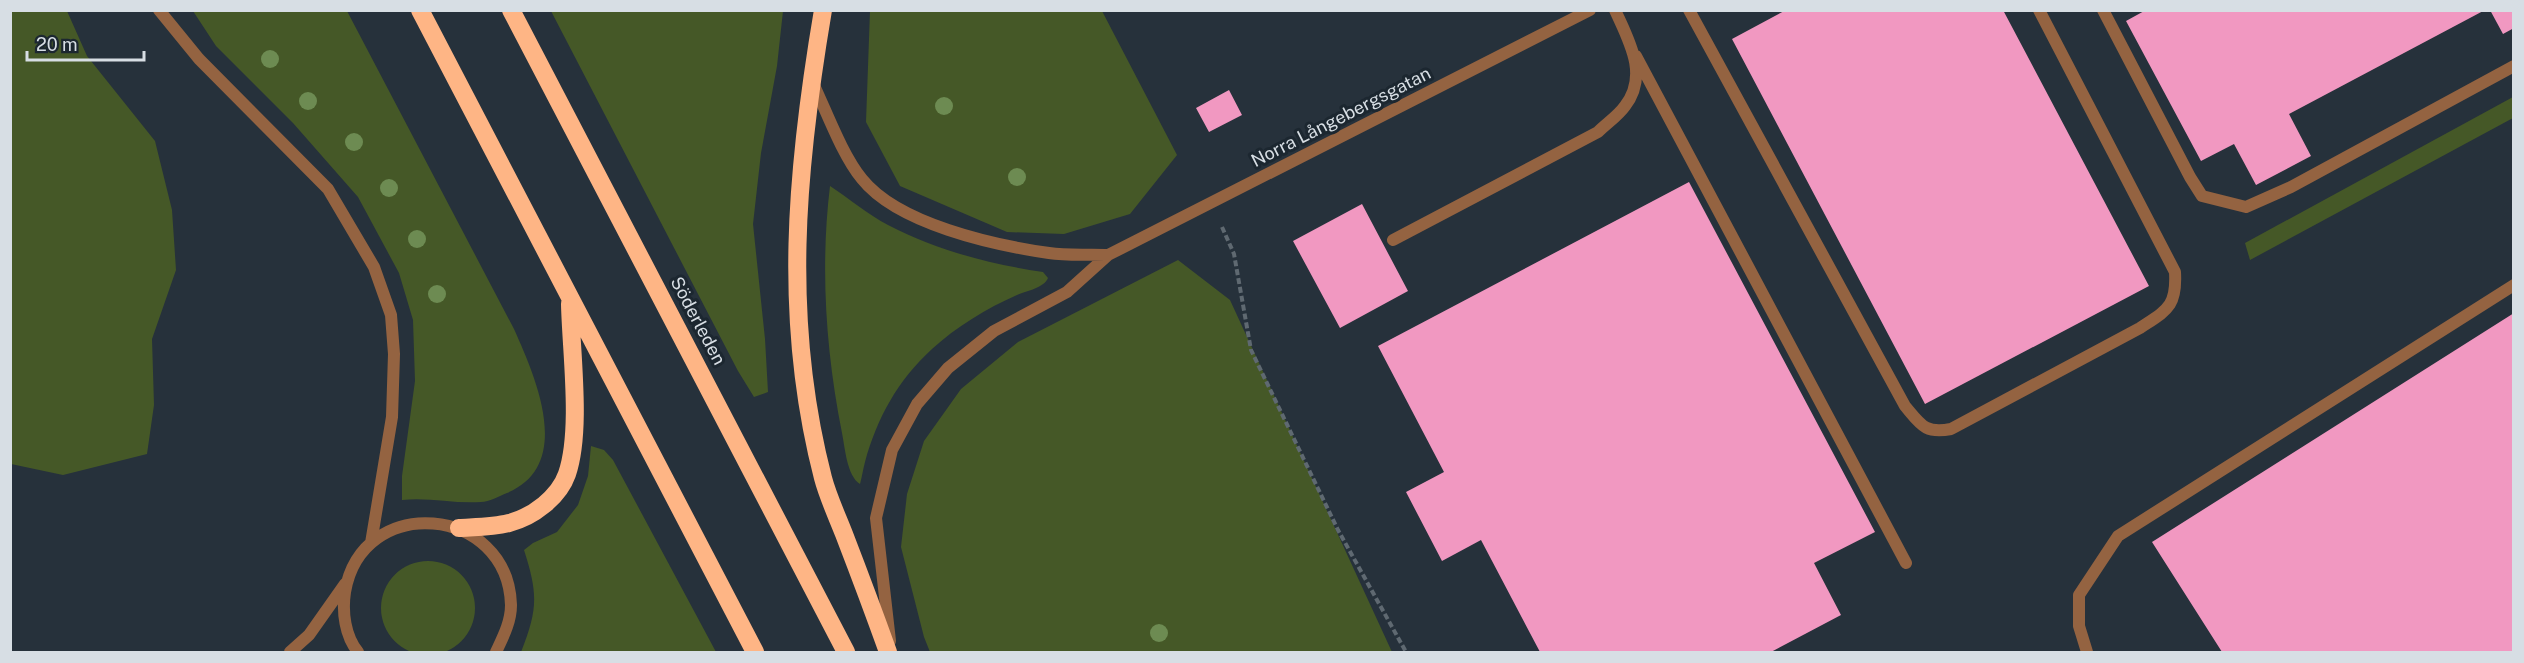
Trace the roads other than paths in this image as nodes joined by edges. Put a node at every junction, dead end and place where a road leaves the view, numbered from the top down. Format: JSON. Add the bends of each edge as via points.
{"nodes":[{"id":1,"x":159,"y":10,"type":"edge"},
{"id":2,"x":420,"y":10,"type":"edge"},
{"id":3,"x":511,"y":10,"type":"edge"},
{"id":4,"x":823,"y":10,"type":"edge"},
{"id":5,"x":1590,"y":10,"type":"edge"},
{"id":6,"x":1615,"y":10,"type":"edge"},
{"id":7,"x":1689,"y":10,"type":"edge"},
{"id":8,"x":2039,"y":10,"type":"edge"},
{"id":9,"x":2103,"y":10,"type":"edge"},
{"id":10,"x":1636,"y":56,"type":"junction"},
{"id":11,"x":2514,"y":66,"type":"edge"},
{"id":12,"x":812,"y":79,"type":"junction"},
{"id":13,"x":1393,"y":240,"type":"dead end"},
{"id":14,"x":1108,"y":255,"type":"junction"},
{"id":15,"x":2514,"y":285,"type":"edge"},
{"id":16,"x":569,"y":299,"type":"junction"},
{"id":17,"x":459,"y":528,"type":"junction"},
{"id":18,"x":371,"y":543,"type":"junction"},
{"id":19,"x":1906,"y":563,"type":"dead end"},
{"id":20,"x":347,"y":580,"type":"junction"},
{"id":21,"x":290,"y":652,"type":"edge"},
{"id":22,"x":358,"y":652,"type":"edge"},
{"id":23,"x":496,"y":652,"type":"edge"},
{"id":24,"x":755,"y":652,"type":"edge"},
{"id":25,"x":846,"y":652,"type":"edge"},
{"id":26,"x":890,"y":652,"type":"edge"},
{"id":27,"x":2087,"y":652,"type":"edge"}],
"edges":[{"from":1,"to":18,"type":"street","via":[[199,59],[328,189],[374,267],[391,315],[394,354],[392,417]]},
{"from":2,"to":16,"type":"highway"},
{"from":3,"to":25,"type":"highway","name":"Söderleden"},
{"from":4,"to":12,"type":"highway"},
{"from":5,"to":14,"type":"street","name":"Norra Långebergsgatan"},
{"from":6,"to":10,"type":"street"},
{"from":7,"to":8,"type":"street","via":[[1905,406],[1922,426],[1935,432],[1951,429],[2140,328],[2164,311],[2176,294],[2175,272]]},
{"from":9,"to":11,"type":"street","via":[[2202,196],[2246,207],[2291,187]]},
{"from":10,"to":13,"type":"street","via":[[1636,82],[1626,106],[1598,132]]},
{"from":10,"to":19,"type":"street"},
{"from":12,"to":14,"type":"street","name":"Norra Långebergsgatan","via":[[861,179],[882,199],[973,239],[1051,253]]},
{"from":12,"to":26,"type":"highway","via":[[796,240],[804,377],[823,479]]},
{"from":14,"to":26,"type":"street","name":"Norra Långebergsgatan","via":[[1067,292],[994,331],[948,368],[917,404],[891,450],[876,518]]},
{"from":15,"to":27,"type":"street","via":[[2118,536],[2079,595],[2079,626]]},
{"from":16,"to":17,"type":"highway","via":[[575,435],[567,474],[557,493],[534,512],[510,523]]},
{"from":16,"to":24,"type":"highway"},
{"from":17,"to":18,"type":"street","via":[[441,523],[404,525]]},
{"from":17,"to":23,"type":"street","via":[[480,541],[496,559],[507,581],[511,606],[507,630]]},
{"from":18,"to":20,"type":"street"},
{"from":20,"to":21,"type":"street","via":[[309,635]]},
{"from":20,"to":22,"type":"street","via":[[346,625]]}]}
